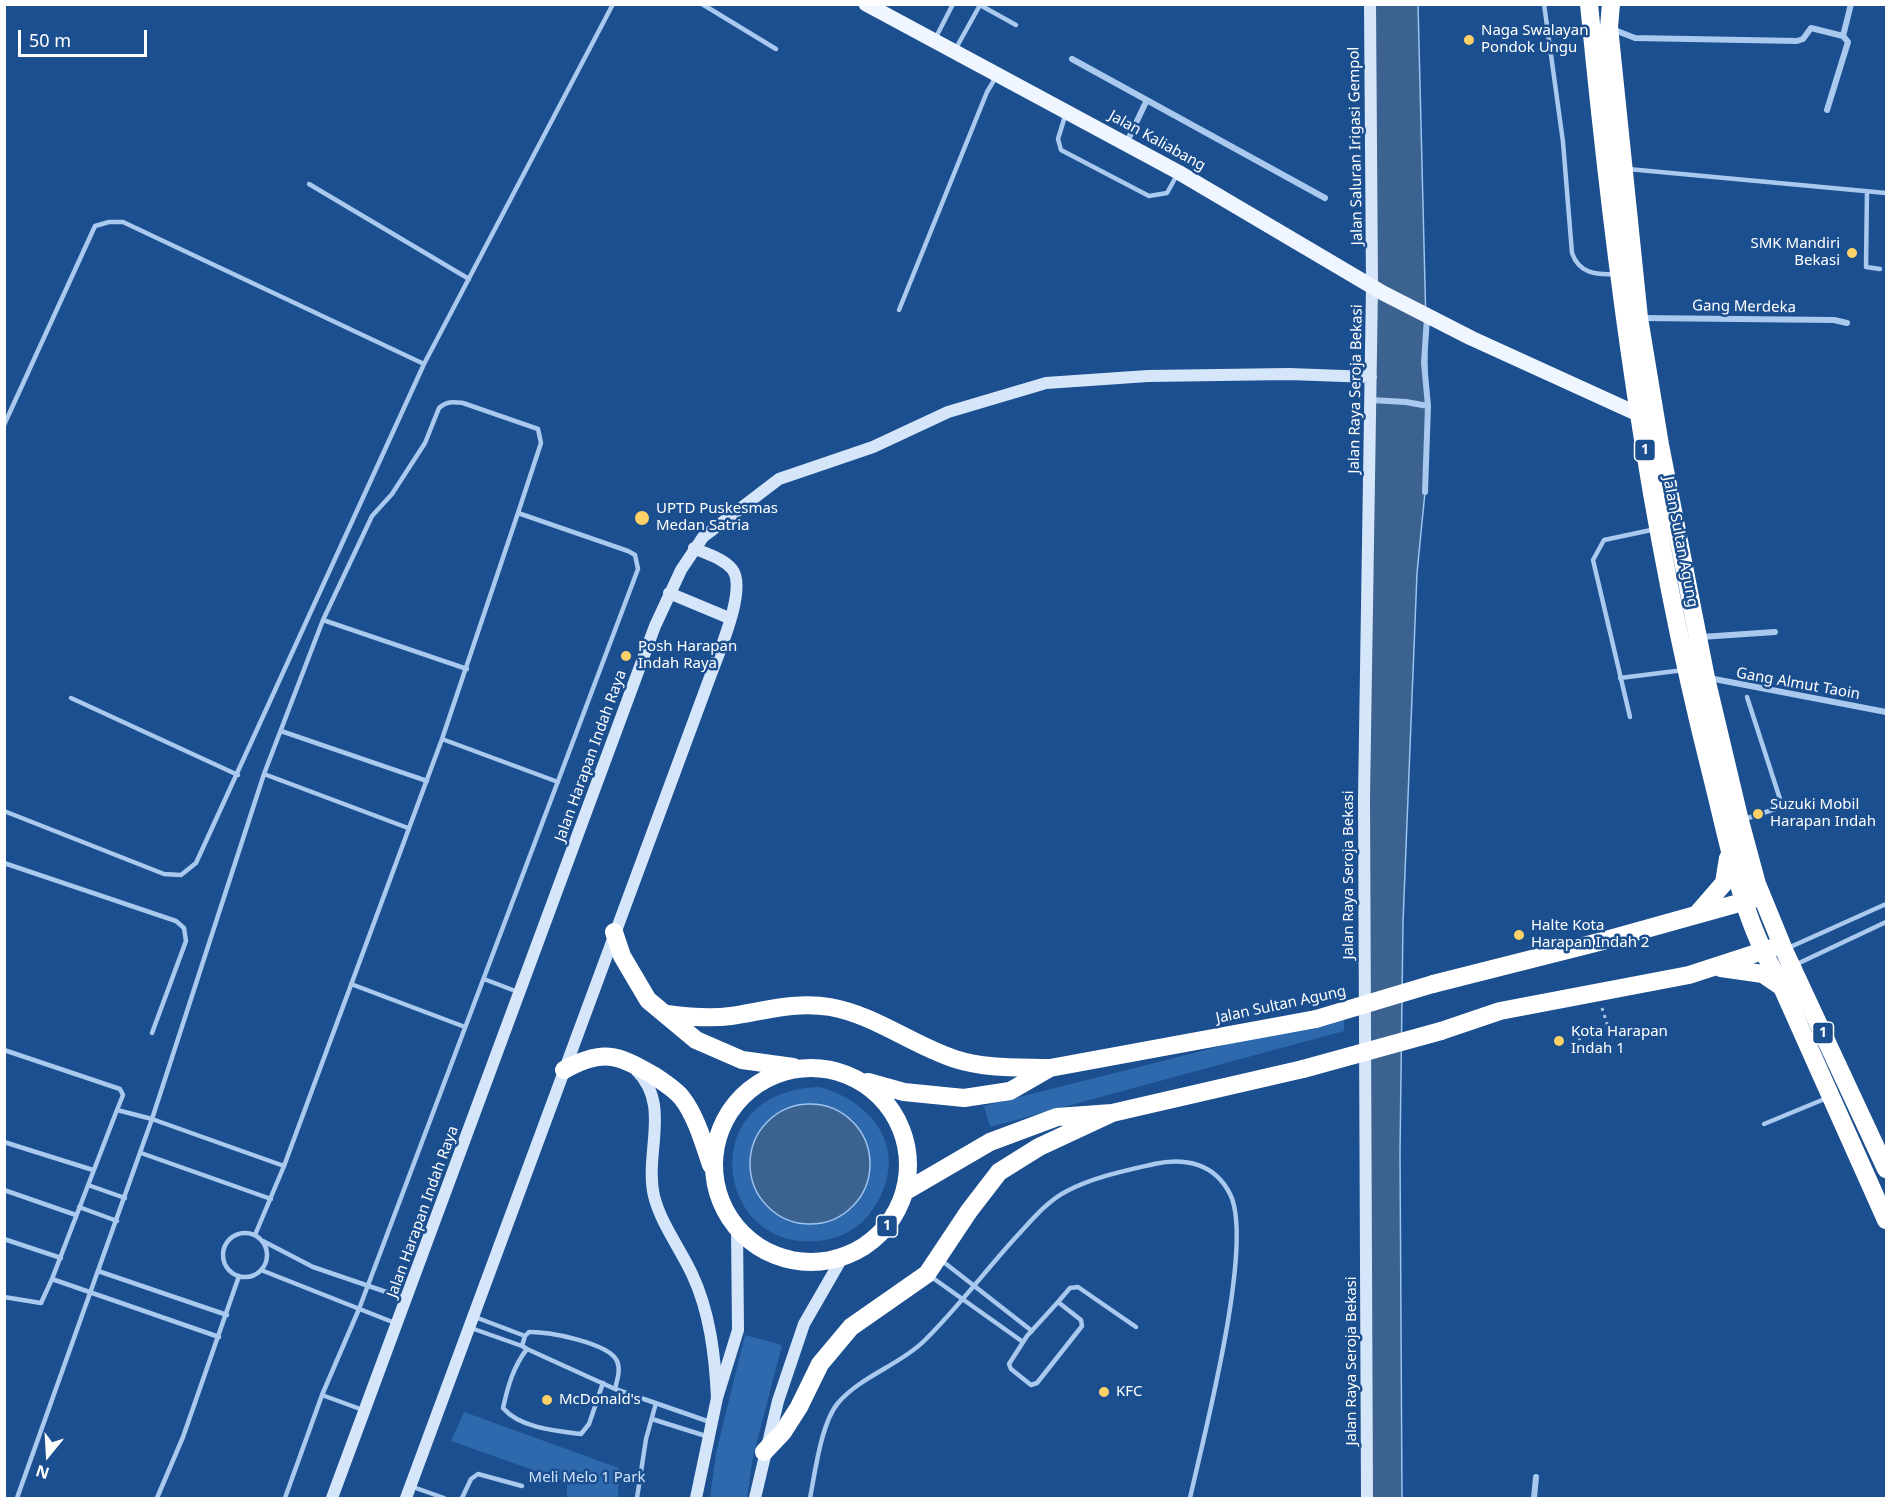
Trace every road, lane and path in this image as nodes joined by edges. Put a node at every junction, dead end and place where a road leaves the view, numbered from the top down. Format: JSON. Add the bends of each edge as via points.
{"nodes":[{"id":1,"x":613,"y":4,"type":"edge"},
{"id":2,"x":702,"y":4,"type":"edge"},
{"id":3,"x":866,"y":4,"type":"edge"},
{"id":4,"x":954,"y":4,"type":"edge"},
{"id":5,"x":1370,"y":4,"type":"edge"},
{"id":6,"x":1544,"y":4,"type":"edge"},
{"id":7,"x":1589,"y":4,"type":"edge"},
{"id":8,"x":1611,"y":4,"type":"edge"},
{"id":9,"x":1851,"y":4,"type":"edge"},
{"id":10,"x":1016,"y":25,"type":"dead end"},
{"id":11,"x":1609,"y":27,"type":"junction"},
{"id":12,"x":1843,"y":36,"type":"junction"},
{"id":13,"x":935,"y":41,"type":"junction"},
{"id":14,"x":776,"y":49,"type":"dead end"},
{"id":15,"x":954,"y":53,"type":"junction"},
{"id":16,"x":1072,"y":59,"type":"dead end"},
{"id":17,"x":997,"y":76,"type":"junction"},
{"id":18,"x":1146,"y":102,"type":"junction"},
{"id":19,"x":1827,"y":110,"type":"dead end"},
{"id":20,"x":1067,"y":111,"type":"junction"},
{"id":21,"x":1126,"y":144,"type":"junction"},
{"id":22,"x":1614,"y":170,"type":"junction"},
{"id":23,"x":1178,"y":172,"type":"junction"},
{"id":24,"x":309,"y":184,"type":"dead end"},
{"id":25,"x":1867,"y":191,"type":"junction"},
{"id":26,"x":1887,"y":194,"type":"edge"},
{"id":27,"x":1325,"y":198,"type":"dead end"},
{"id":28,"x":1880,"y":269,"type":"dead end"},
{"id":29,"x":1619,"y":274,"type":"junction"},
{"id":30,"x":469,"y":279,"type":"junction"},
{"id":31,"x":1377,"y":290,"type":"junction"},
{"id":32,"x":898,"y":310,"type":"dead end"},
{"id":33,"x":1427,"y":316,"type":"junction"},
{"id":34,"x":1639,"y":318,"type":"junction"},
{"id":35,"x":1847,"y":323,"type":"dead end"},
{"id":36,"x":424,"y":364,"type":"junction"},
{"id":37,"x":1371,"y":377,"type":"junction"},
{"id":38,"x":1373,"y":401,"type":"junction"},
{"id":39,"x":1428,"y":406,"type":"junction"},
{"id":40,"x":1640,"y":415,"type":"junction"},
{"id":41,"x":4,"y":425,"type":"edge"},
{"id":42,"x":1660,"y":445,"type":"junction"},
{"id":43,"x":1425,"y":492,"type":"dead end"},
{"id":44,"x":518,"y":513,"type":"junction"},
{"id":45,"x":1660,"y":529,"type":"junction"},
{"id":46,"x":694,"y":548,"type":"junction"},
{"id":47,"x":669,"y":593,"type":"junction"},
{"id":48,"x":729,"y":618,"type":"junction"},
{"id":49,"x":323,"y":620,"type":"junction"},
{"id":50,"x":1774,"y":632,"type":"dead end"},
{"id":51,"x":1697,"y":637,"type":"junction"},
{"id":52,"x":467,"y":669,"type":"junction"},
{"id":53,"x":1687,"y":670,"type":"junction"},
{"id":54,"x":1620,"y":678,"type":"junction"},
{"id":55,"x":1706,"y":678,"type":"junction"},
{"id":56,"x":1747,"y":697,"type":"dead end"},
{"id":57,"x":71,"y":698,"type":"dead end"},
{"id":58,"x":1887,"y":712,"type":"edge"},
{"id":59,"x":1630,"y":717,"type":"dead end"},
{"id":60,"x":280,"y":731,"type":"junction"},
{"id":61,"x":442,"y":739,"type":"junction"},
{"id":62,"x":264,"y":774,"type":"junction"},
{"id":63,"x":238,"y":775,"type":"junction"},
{"id":64,"x":427,"y":781,"type":"junction"},
{"id":65,"x":558,"y":782,"type":"junction"},
{"id":66,"x":4,"y":811,"type":"edge"},
{"id":67,"x":1740,"y":821,"type":"junction"},
{"id":68,"x":408,"y":828,"type":"junction"},
{"id":69,"x":1729,"y":854,"type":"junction"},
{"id":70,"x":4,"y":863,"type":"edge"},
{"id":71,"x":1754,"y":899,"type":"junction"},
{"id":72,"x":1887,"y":904,"type":"edge"},
{"id":73,"x":1695,"y":916,"type":"junction"},
{"id":74,"x":1887,"y":922,"type":"edge"},
{"id":75,"x":615,"y":932,"type":"junction"},
{"id":76,"x":1783,"y":947,"type":"junction"},
{"id":77,"x":1762,"y":951,"type":"junction"},
{"id":78,"x":1792,"y":966,"type":"junction"},
{"id":79,"x":1713,"y":968,"type":"junction"},
{"id":80,"x":484,"y":979,"type":"junction"},
{"id":81,"x":351,"y":984,"type":"junction"},
{"id":82,"x":1782,"y":987,"type":"junction"},
{"id":83,"x":1598,"y":992,"type":"junction"},
{"id":84,"x":519,"y":993,"type":"junction"},
{"id":85,"x":667,"y":1014,"type":"junction"},
{"id":86,"x":465,"y":1027,"type":"junction"},
{"id":87,"x":152,"y":1033,"type":"dead end"},
{"id":88,"x":1578,"y":1039,"type":"dead end"},
{"id":89,"x":4,"y":1050,"type":"edge"},
{"id":90,"x":626,"y":1059,"type":"junction"},
{"id":91,"x":803,"y":1068,"type":"junction"},
{"id":92,"x":1050,"y":1068,"type":"junction"},
{"id":93,"x":564,"y":1070,"type":"junction"},
{"id":94,"x":857,"y":1079,"type":"junction"},
{"id":95,"x":1833,"y":1096,"type":"junction"},
{"id":96,"x":117,"y":1110,"type":"junction"},
{"id":97,"x":1112,"y":1113,"type":"junction"},
{"id":98,"x":152,"y":1119,"type":"junction"},
{"id":99,"x":1764,"y":1124,"type":"dead end"},
{"id":100,"x":4,"y":1142,"type":"edge"},
{"id":101,"x":141,"y":1153,"type":"junction"},
{"id":102,"x":284,"y":1166,"type":"junction"},
{"id":103,"x":1887,"y":1169,"type":"edge"},
{"id":104,"x":93,"y":1170,"type":"junction"},
{"id":105,"x":713,"y":1170,"type":"junction"},
{"id":106,"x":88,"y":1185,"type":"junction"},
{"id":107,"x":4,"y":1190,"type":"edge"},
{"id":108,"x":906,"y":1191,"type":"junction"},
{"id":109,"x":125,"y":1198,"type":"junction"},
{"id":110,"x":271,"y":1199,"type":"junction"},
{"id":111,"x":79,"y":1207,"type":"junction"},
{"id":112,"x":76,"y":1215,"type":"junction"},
{"id":113,"x":1887,"y":1220,"type":"edge"},
{"id":114,"x":117,"y":1221,"type":"junction"},
{"id":115,"x":737,"y":1229,"type":"junction"},
{"id":116,"x":255,"y":1235,"type":"junction"},
{"id":117,"x":4,"y":1239,"type":"edge"},
{"id":118,"x":263,"y":1241,"type":"junction"},
{"id":119,"x":61,"y":1258,"type":"junction"},
{"id":120,"x":842,"y":1258,"type":"junction"},
{"id":121,"x":939,"y":1258,"type":"junction"},
{"id":122,"x":261,"y":1270,"type":"junction"},
{"id":123,"x":98,"y":1271,"type":"junction"},
{"id":124,"x":927,"y":1274,"type":"junction"},
{"id":125,"x":239,"y":1276,"type":"junction"},
{"id":126,"x":52,"y":1279,"type":"junction"},
{"id":127,"x":974,"y":1284,"type":"junction"},
{"id":128,"x":366,"y":1286,"type":"junction"},
{"id":129,"x":88,"y":1293,"type":"junction"},
{"id":130,"x":4,"y":1297,"type":"edge"},
{"id":131,"x":963,"y":1297,"type":"junction"},
{"id":132,"x":406,"y":1299,"type":"junction"},
{"id":133,"x":1058,"y":1302,"type":"junction"},
{"id":134,"x":359,"y":1309,"type":"junction"},
{"id":135,"x":227,"y":1315,"type":"junction"},
{"id":136,"x":473,"y":1322,"type":"junction"},
{"id":137,"x":398,"y":1323,"type":"junction"},
{"id":138,"x":1136,"y":1327,"type":"dead end"},
{"id":139,"x":1032,"y":1331,"type":"junction"},
{"id":140,"x":525,"y":1336,"type":"junction"},
{"id":141,"x":219,"y":1337,"type":"junction"},
{"id":142,"x":1023,"y":1342,"type":"junction"},
{"id":143,"x":525,"y":1348,"type":"junction"},
{"id":144,"x":603,"y":1383,"type":"junction"},
{"id":145,"x":615,"y":1389,"type":"junction"},
{"id":146,"x":322,"y":1395,"type":"junction"},
{"id":147,"x":717,"y":1398,"type":"junction"},
{"id":148,"x":656,"y":1403,"type":"junction"},
{"id":149,"x":365,"y":1411,"type":"junction"},
{"id":150,"x":652,"y":1419,"type":"junction"},
{"id":151,"x":712,"y":1423,"type":"junction"},
{"id":152,"x":709,"y":1437,"type":"junction"},
{"id":153,"x":764,"y":1452,"type":"junction"},
{"id":154,"x":1536,"y":1477,"type":"dead end"},
{"id":155,"x":522,"y":1486,"type":"dead end"},
{"id":156,"x":409,"y":1492,"type":"edge"},
{"id":157,"x":17,"y":1498,"type":"edge"},
{"id":158,"x":157,"y":1498,"type":"edge"},
{"id":159,"x":285,"y":1498,"type":"edge"},
{"id":160,"x":332,"y":1498,"type":"edge"},
{"id":161,"x":444,"y":1498,"type":"edge"},
{"id":162,"x":462,"y":1498,"type":"edge"},
{"id":163,"x":637,"y":1498,"type":"edge"},
{"id":164,"x":696,"y":1498,"type":"edge"},
{"id":165,"x":755,"y":1498,"type":"edge"},
{"id":166,"x":810,"y":1498,"type":"edge"},
{"id":167,"x":1190,"y":1498,"type":"edge"},
{"id":168,"x":1367,"y":1498,"type":"edge"},
{"id":169,"x":1534,"y":1498,"type":"edge"}],
"edges":[{"from":1,"to":30,"type":"lane"},
{"from":2,"to":14,"type":"lane"},
{"from":3,"to":13,"type":"main road","name":"Jalan Kaliabang"},
{"from":4,"to":13,"type":"lane"},
{"from":5,"to":31,"type":"street","name":"Jalan Saluran Irigasi Gempol"},
{"from":6,"to":29,"type":"lane","via":[[1563,142],[1572,253],[1575,262],[1588,272]]},
{"from":7,"to":22,"type":"highway","name":"Jalan Sultan Agung","number":"1"},
{"from":8,"to":11,"type":"highway","name":"Jalan Sultan Agung","number":"1"},
{"from":9,"to":12,"type":"street"},
{"from":10,"to":15,"type":"lane","via":[[980,5]]},
{"from":11,"to":12,"type":"street","via":[[1635,38],[1797,41],[1811,28]]},
{"from":11,"to":22,"type":"highway","name":"Jalan Sultan Agung","number":"1"},
{"from":12,"to":19,"type":"street","via":[[1848,42]]},
{"from":13,"to":15,"type":"main road","name":"Jalan Kaliabang"},
{"from":15,"to":17,"type":"main road","name":"Jalan Kaliabang"},
{"from":16,"to":18,"type":"street"},
{"from":17,"to":20,"type":"main road","name":"Jalan Kaliabang"},
{"from":17,"to":32,"type":"lane"},
{"from":18,"to":21,"type":"street"},
{"from":18,"to":27,"type":"street"},
{"from":20,"to":21,"type":"main road","name":"Jalan Kaliabang"},
{"from":20,"to":23,"type":"lane","via":[[1060,127],[1059,146],[1087,165],[1149,196],[1167,193]]},
{"from":21,"to":23,"type":"main road","name":"Jalan Kaliabang"},
{"from":22,"to":25,"type":"lane"},
{"from":22,"to":29,"type":"highway","name":"Jalan Sultan Agung","number":"1"},
{"from":22,"to":34,"type":"highway","name":"Jalan Sultan Agung","number":"1"},
{"from":23,"to":31,"type":"main road","name":"Jalan Kaliabang"},
{"from":24,"to":30,"type":"lane"},
{"from":25,"to":26,"type":"lane"},
{"from":25,"to":28,"type":"lane","via":[[1866,267]]},
{"from":29,"to":40,"type":"highway","name":"Jalan Sultan Agung","number":"1"},
{"from":30,"to":36,"type":"lane"},
{"from":31,"to":33,"type":"main road","name":"Jalan Kaliabang"},
{"from":31,"to":37,"type":"street","name":"Jalan Raya Seroja Bekasi"},
{"from":33,"to":39,"type":"street","via":[[1424,363]]},
{"from":33,"to":40,"type":"main road","name":"Jalan Kaliabang"},
{"from":34,"to":35,"type":"street","name":"Gang Merdeka"},
{"from":34,"to":42,"type":"highway","name":"Jalan Sultan Agung","number":"1"},
{"from":36,"to":41,"type":"lane","via":[[123,222],[109,222],[95,226]]},
{"from":36,"to":63,"type":"lane"},
{"from":37,"to":38,"type":"street","name":"Jalan Raya Seroja Bekasi"},
{"from":37,"to":46,"type":"street","name":"Jalan Harapan Indah Raya","via":[[1189,375],[1046,383],[948,412],[873,447],[779,479],[713,527]]},
{"from":38,"to":39,"type":"street"},
{"from":38,"to":168,"type":"street","name":"Jalan Raya Seroja Bekasi","via":[[1364,798]]},
{"from":39,"to":43,"type":"street"},
{"from":40,"to":42,"type":"main road"},
{"from":40,"to":45,"type":"highway","name":"Jalan Sultan Agung","number":"1"},
{"from":42,"to":51,"type":"highway","name":"Jalan Sultan Agung","number":"1"},
{"from":44,"to":49,"type":"lane","via":[[541,443],[538,429],[463,404],[444,404],[425,443],[392,494],[372,516]]},
{"from":44,"to":52,"type":"lane"},
{"from":44,"to":65,"type":"lane","via":[[628,551],[635,555],[638,568]]},
{"from":45,"to":53,"type":"highway","name":"Jalan Sultan Agung","number":"1"},
{"from":45,"to":54,"type":"lane","via":[[1604,540],[1593,560]]},
{"from":46,"to":47,"type":"street","name":"Jalan Harapan Indah Raya"},
{"from":46,"to":48,"type":"street","via":[[726,563],[737,576],[737,595]]},
{"from":47,"to":48,"type":"street"},
{"from":47,"to":84,"type":"street","name":"Jalan Harapan Indah Raya"},
{"from":48,"to":75,"type":"street"},
{"from":49,"to":52,"type":"lane"},
{"from":49,"to":60,"type":"lane"},
{"from":50,"to":51,"type":"street"},
{"from":51,"to":55,"type":"highway","name":"Jalan Sultan Agung","number":"1"},
{"from":52,"to":61,"type":"lane"},
{"from":53,"to":54,"type":"lane"},
{"from":53,"to":69,"type":"highway","name":"Jalan Sultan Agung","number":"1"},
{"from":54,"to":59,"type":"lane"},
{"from":55,"to":58,"type":"street","name":"Gang Almut Taoin"},
{"from":55,"to":67,"type":"highway","name":"Jalan Sultan Agung","number":"1"},
{"from":56,"to":67,"type":"lane","via":[[1780,799],[1775,809]]},
{"from":57,"to":63,"type":"lane"},
{"from":60,"to":62,"type":"lane"},
{"from":60,"to":64,"type":"lane"},
{"from":61,"to":64,"type":"lane"},
{"from":61,"to":65,"type":"lane"},
{"from":62,"to":68,"type":"lane"},
{"from":62,"to":98,"type":"lane"},
{"from":63,"to":66,"type":"lane","via":[[202,853],[181,875],[164,874]]},
{"from":64,"to":68,"type":"lane"},
{"from":65,"to":80,"type":"lane"},
{"from":67,"to":71,"type":"highway","name":"Jalan Sultan Agung","number":"1"},
{"from":68,"to":81,"type":"lane"},
{"from":69,"to":71,"type":"highway","name":"Jalan Sultan Agung","number":"1"},
{"from":69,"to":73,"type":"highway","via":[[1724,883]]},
{"from":70,"to":87,"type":"lane","via":[[176,921],[184,928],[186,941]]},
{"from":71,"to":73,"type":"highway","name":"Jalan Sultan Agung","number":"1"},
{"from":71,"to":76,"type":"highway","name":"Jalan Sultan Agung","number":"1"},
{"from":71,"to":77,"type":"highway","name":"Jalan Sultan Agung","number":"1"},
{"from":72,"to":76,"type":"lane"},
{"from":73,"to":92,"type":"highway","name":"Jalan Sultan Agung","number":"1","bridge":true,"via":[[1433,984],[1316,1019]]},
{"from":74,"to":78,"type":"lane"},
{"from":75,"to":85,"type":"highway","via":[[632,977],[648,1000]]},
{"from":75,"to":93,"type":"street"},
{"from":76,"to":77,"type":"highway"},
{"from":76,"to":78,"type":"highway","name":"Jalan Sultan Agung","number":"1"},
{"from":77,"to":79,"type":"highway"},
{"from":77,"to":82,"type":"highway","name":"Jalan Sultan Agung","number":"1"},
{"from":78,"to":103,"type":"highway","name":"Jalan Sultan Agung","number":"1"},
{"from":79,"to":82,"type":"highway","via":[[1763,974]]},
{"from":79,"to":83,"type":"highway"},
{"from":80,"to":84,"type":"lane"},
{"from":80,"to":86,"type":"lane"},
{"from":81,"to":86,"type":"lane"},
{"from":81,"to":102,"type":"lane"},
{"from":82,"to":95,"type":"highway","name":"Jalan Sultan Agung","number":"1"},
{"from":83,"to":88,"type":"path","via":[[1609,1030]]},
{"from":83,"to":97,"type":"highway","bridge":true,"via":[[1500,1011],[1303,1069]]},
{"from":84,"to":132,"type":"street","name":"Jalan Harapan Indah Raya"},
{"from":85,"to":91,"type":"highway","via":[[696,1040],[742,1060]]},
{"from":85,"to":92,"type":"highway","via":[[704,1018],[796,1005],[829,1007],[867,1017],[954,1059],[982,1065]]},
{"from":86,"to":128,"type":"lane"},
{"from":89,"to":96,"type":"lane","via":[[120,1089],[123,1095]]},
{"from":90,"to":93,"type":"highway","via":[[583,1059]]},
{"from":90,"to":105,"type":"highway","via":[[682,1097]]},
{"from":90,"to":147,"type":"street","via":[[652,1089],[656,1104],[651,1174],[654,1195],[693,1275],[708,1321]]},
{"from":91,"to":94,"type":"highway","number":"1","via":[[828,1069]]},
{"from":91,"to":105,"type":"highway","number":"1","via":[[769,1076],[746,1092],[728,1112],[717,1138]]},
{"from":92,"to":94,"type":"highway","name":"Jalan Sultan Agung","number":"1","via":[[1010,1091],[964,1098],[904,1092]]},
{"from":93,"to":136,"type":"street"},
{"from":94,"to":108,"type":"highway","number":"1","via":[[881,1097],[900,1125],[909,1158]]},
{"from":95,"to":99,"type":"lane"},
{"from":95,"to":113,"type":"highway","name":"Jalan Sultan Agung","number":"1"},
{"from":96,"to":98,"type":"lane"},
{"from":96,"to":104,"type":"lane"},
{"from":97,"to":108,"type":"highway","via":[[1057,1117],[990,1142]]},
{"from":97,"to":121,"type":"highway","via":[[999,1172]]},
{"from":98,"to":101,"type":"lane"},
{"from":98,"to":102,"type":"lane"},
{"from":100,"to":104,"type":"lane"},
{"from":101,"to":109,"type":"lane"},
{"from":101,"to":110,"type":"lane"},
{"from":102,"to":110,"type":"lane"},
{"from":104,"to":106,"type":"lane"},
{"from":105,"to":115,"type":"highway","number":"1","via":[[720,1201]]},
{"from":106,"to":109,"type":"lane"},
{"from":106,"to":111,"type":"lane"},
{"from":107,"to":112,"type":"lane"},
{"from":108,"to":120,"type":"highway","number":"1","via":[[897,1213],[882,1232],[864,1248]]},
{"from":109,"to":114,"type":"lane"},
{"from":110,"to":116,"type":"lane"},
{"from":111,"to":112,"type":"lane"},
{"from":111,"to":114,"type":"lane"},
{"from":112,"to":119,"type":"lane"},
{"from":114,"to":123,"type":"lane"},
{"from":115,"to":120,"type":"highway","number":"1","via":[[759,1247],[786,1259],[814,1263]]},
{"from":115,"to":147,"type":"street","via":[[738,1330]]},
{"from":116,"to":118,"type":"lane"},
{"from":116,"to":125,"type":"lane","via":[[237,1234],[224,1247],[225,1265]]},
{"from":117,"to":119,"type":"lane"},
{"from":118,"to":122,"type":"lane","via":[[267,1256]]},
{"from":118,"to":128,"type":"lane","via":[[313,1267]]},
{"from":119,"to":126,"type":"lane"},
{"from":120,"to":153,"type":"street","via":[[804,1324]]},
{"from":121,"to":124,"type":"highway"},
{"from":121,"to":127,"type":"lane"},
{"from":122,"to":125,"type":"lane","via":[[255,1275]]},
{"from":122,"to":134,"type":"lane"},
{"from":123,"to":129,"type":"lane"},
{"from":123,"to":135,"type":"lane"},
{"from":124,"to":131,"type":"lane"},
{"from":124,"to":153,"type":"highway","via":[[851,1327],[820,1364],[799,1407]]},
{"from":125,"to":135,"type":"lane"},
{"from":126,"to":129,"type":"lane"},
{"from":126,"to":130,"type":"lane","via":[[41,1303]]},
{"from":127,"to":131,"type":"lane"},
{"from":127,"to":139,"type":"lane"},
{"from":127,"to":167,"type":"lane","via":[[1034,1217],[1065,1192],[1109,1175],[1162,1162],[1193,1161],[1215,1172],[1231,1196],[1237,1224],[1232,1298]]},
{"from":128,"to":132,"type":"lane"},
{"from":128,"to":134,"type":"lane"},
{"from":129,"to":141,"type":"lane"},
{"from":129,"to":157,"type":"lane"},
{"from":131,"to":142,"type":"lane"},
{"from":131,"to":166,"type":"lane","via":[[921,1343],[838,1403],[828,1421]]},
{"from":132,"to":137,"type":"street","name":"Jalan Harapan Indah Raya"},
{"from":133,"to":138,"type":"lane","via":[[1070,1288],[1078,1287]]},
{"from":133,"to":139,"type":"lane"},
{"from":133,"to":142,"type":"lane","via":[[1081,1320],[1082,1326],[1034,1384],[1009,1366]]},
{"from":134,"to":137,"type":"lane"},
{"from":134,"to":146,"type":"lane"},
{"from":135,"to":141,"type":"lane"},
{"from":136,"to":140,"type":"lane"},
{"from":136,"to":143,"type":"lane"},
{"from":136,"to":156,"type":"street"},
{"from":137,"to":149,"type":"street","name":"Jalan Harapan Indah Raya"},
{"from":139,"to":142,"type":"lane"},
{"from":140,"to":143,"type":"lane"},
{"from":140,"to":145,"type":"lane","via":[[529,1332],[564,1336],[612,1356],[619,1374]]},
{"from":141,"to":158,"type":"lane"},
{"from":143,"to":144,"type":"lane"},
{"from":143,"to":144,"type":"lane","via":[[507,1387],[503,1408],[510,1417],[538,1427],[581,1434],[589,1424]]},
{"from":144,"to":145,"type":"lane"},
{"from":145,"to":148,"type":"lane"},
{"from":146,"to":149,"type":"lane"},
{"from":146,"to":159,"type":"lane"},
{"from":147,"to":151,"type":"street"},
{"from":148,"to":150,"type":"lane"},
{"from":148,"to":151,"type":"lane"},
{"from":149,"to":160,"type":"street","name":"Jalan Harapan Indah Raya"},
{"from":150,"to":152,"type":"lane"},
{"from":150,"to":163,"type":"lane"},
{"from":151,"to":152,"type":"street"},
{"from":152,"to":164,"type":"street"},
{"from":153,"to":165,"type":"street"},
{"from":154,"to":169,"type":"street"},
{"from":155,"to":162,"type":"lane","via":[[478,1474],[471,1479]]},
{"from":156,"to":161,"type":"lane"}]}
